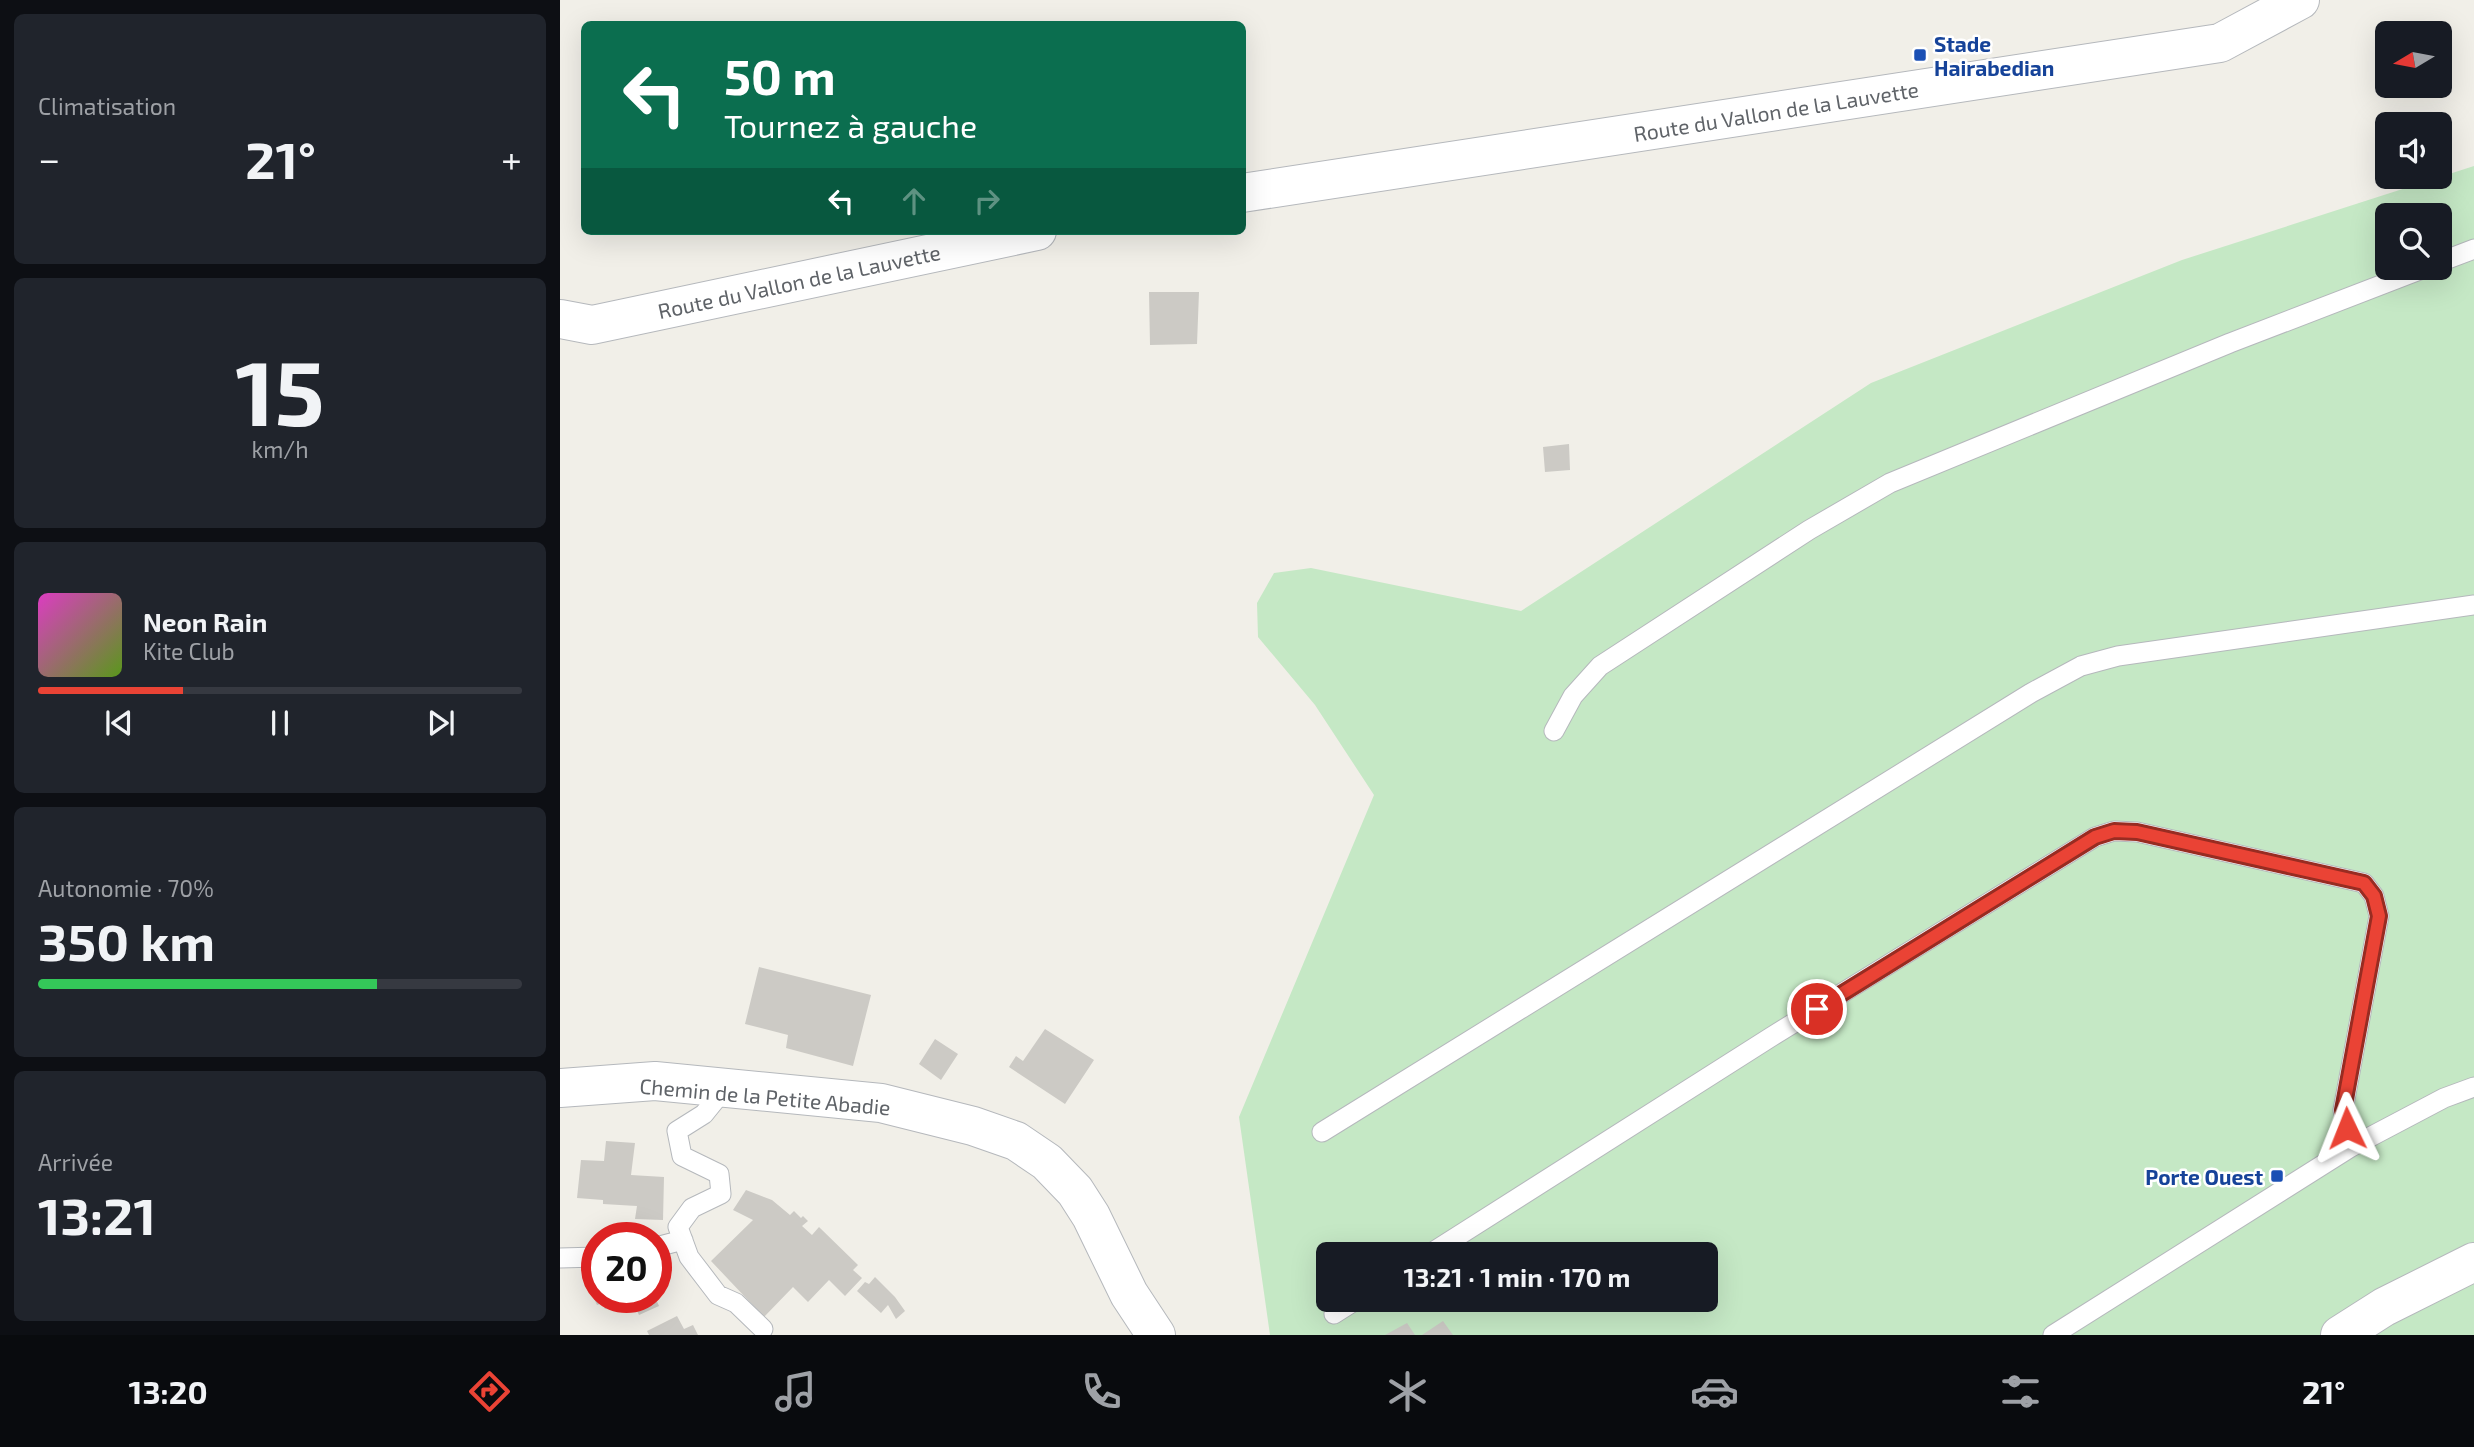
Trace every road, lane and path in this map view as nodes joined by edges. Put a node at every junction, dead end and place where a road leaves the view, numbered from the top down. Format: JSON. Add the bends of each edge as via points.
{"nodes":[{"id":1,"x":2300,"y":0,"type":"edge"},
{"id":2,"x":1246,"y":192,"type":"edge"},
{"id":3,"x":1018,"y":235,"type":"edge"},
{"id":4,"x":2474,"y":248,"type":"edge"},
{"id":5,"x":2452,"y":257,"type":"edge"},
{"id":6,"x":2394,"y":280,"type":"edge"},
{"id":7,"x":560,"y":318,"type":"edge"},
{"id":8,"x":2474,"y":606,"type":"edge"},
{"id":9,"x":1554,"y":731,"type":"dead end"},
{"id":10,"x":2474,"y":1087,"type":"edge"},
{"id":11,"x":560,"y":1088,"type":"edge"},
{"id":12,"x":725,"y":1088,"type":"junction"},
{"id":13,"x":1322,"y":1132,"type":"dead end"},
{"id":14,"x":2351,"y":1147,"type":"junction"},
{"id":15,"x":683,"y":1240,"type":"junction"},
{"id":16,"x":1449,"y":1242,"type":"edge"},
{"id":17,"x":672,"y":1243,"type":"edge"},
{"id":18,"x":581,"y":1257,"type":"edge"},
{"id":19,"x":560,"y":1258,"type":"edge"},
{"id":20,"x":2474,"y":1262,"type":"edge"},
{"id":21,"x":1337,"y":1312,"type":"edge"},
{"id":22,"x":1334,"y":1314,"type":"dead end"},
{"id":23,"x":763,"y":1329,"type":"dead end"},
{"id":24,"x":1156,"y":1335,"type":"edge"},
{"id":25,"x":2053,"y":1335,"type":"edge"},
{"id":26,"x":2340,"y":1335,"type":"edge"}],
"edges":[{"from":1,"to":2,"type":"street","name":"Route du Vallon de la Lauvette","via":[[2220,43]]},
{"from":3,"to":7,"type":"street","name":"Route du Vallon de la Lauvette","via":[[592,325]]},
{"from":4,"to":5,"type":"lane"},
{"from":6,"to":9,"type":"lane","via":[[1890,483],[1808,530],[1600,667],[1573,696]]},
{"from":8,"to":13,"type":"lane","via":[[2118,656],[2081,666],[2031,692]]},
{"from":10,"to":14,"type":"lane"},
{"from":11,"to":12,"type":"street","name":"Chemin de la Petite Abadie","via":[[655,1081]]},
{"from":12,"to":15,"type":"lane","via":[[704,1114],[677,1131],[682,1156],[719,1174],[721,1194],[692,1208],[678,1227]]},
{"from":12,"to":24,"type":"street","name":"Chemin de la Petite Abadie","via":[[881,1103],[1016,1141],[1047,1162],[1075,1191]]},
{"from":14,"to":16,"type":"lane","via":[[2343,1110],[2379,916],[2374,896],[2364,883],[2137,832],[2114,831],[2095,837]]},
{"from":14,"to":25,"type":"lane"},
{"from":15,"to":17,"type":"lane"},
{"from":15,"to":23,"type":"lane","via":[[718,1295],[736,1303]]},
{"from":18,"to":19,"type":"lane"},
{"from":20,"to":26,"type":"street","via":[[2384,1307]]},
{"from":21,"to":22,"type":"lane"}]}
